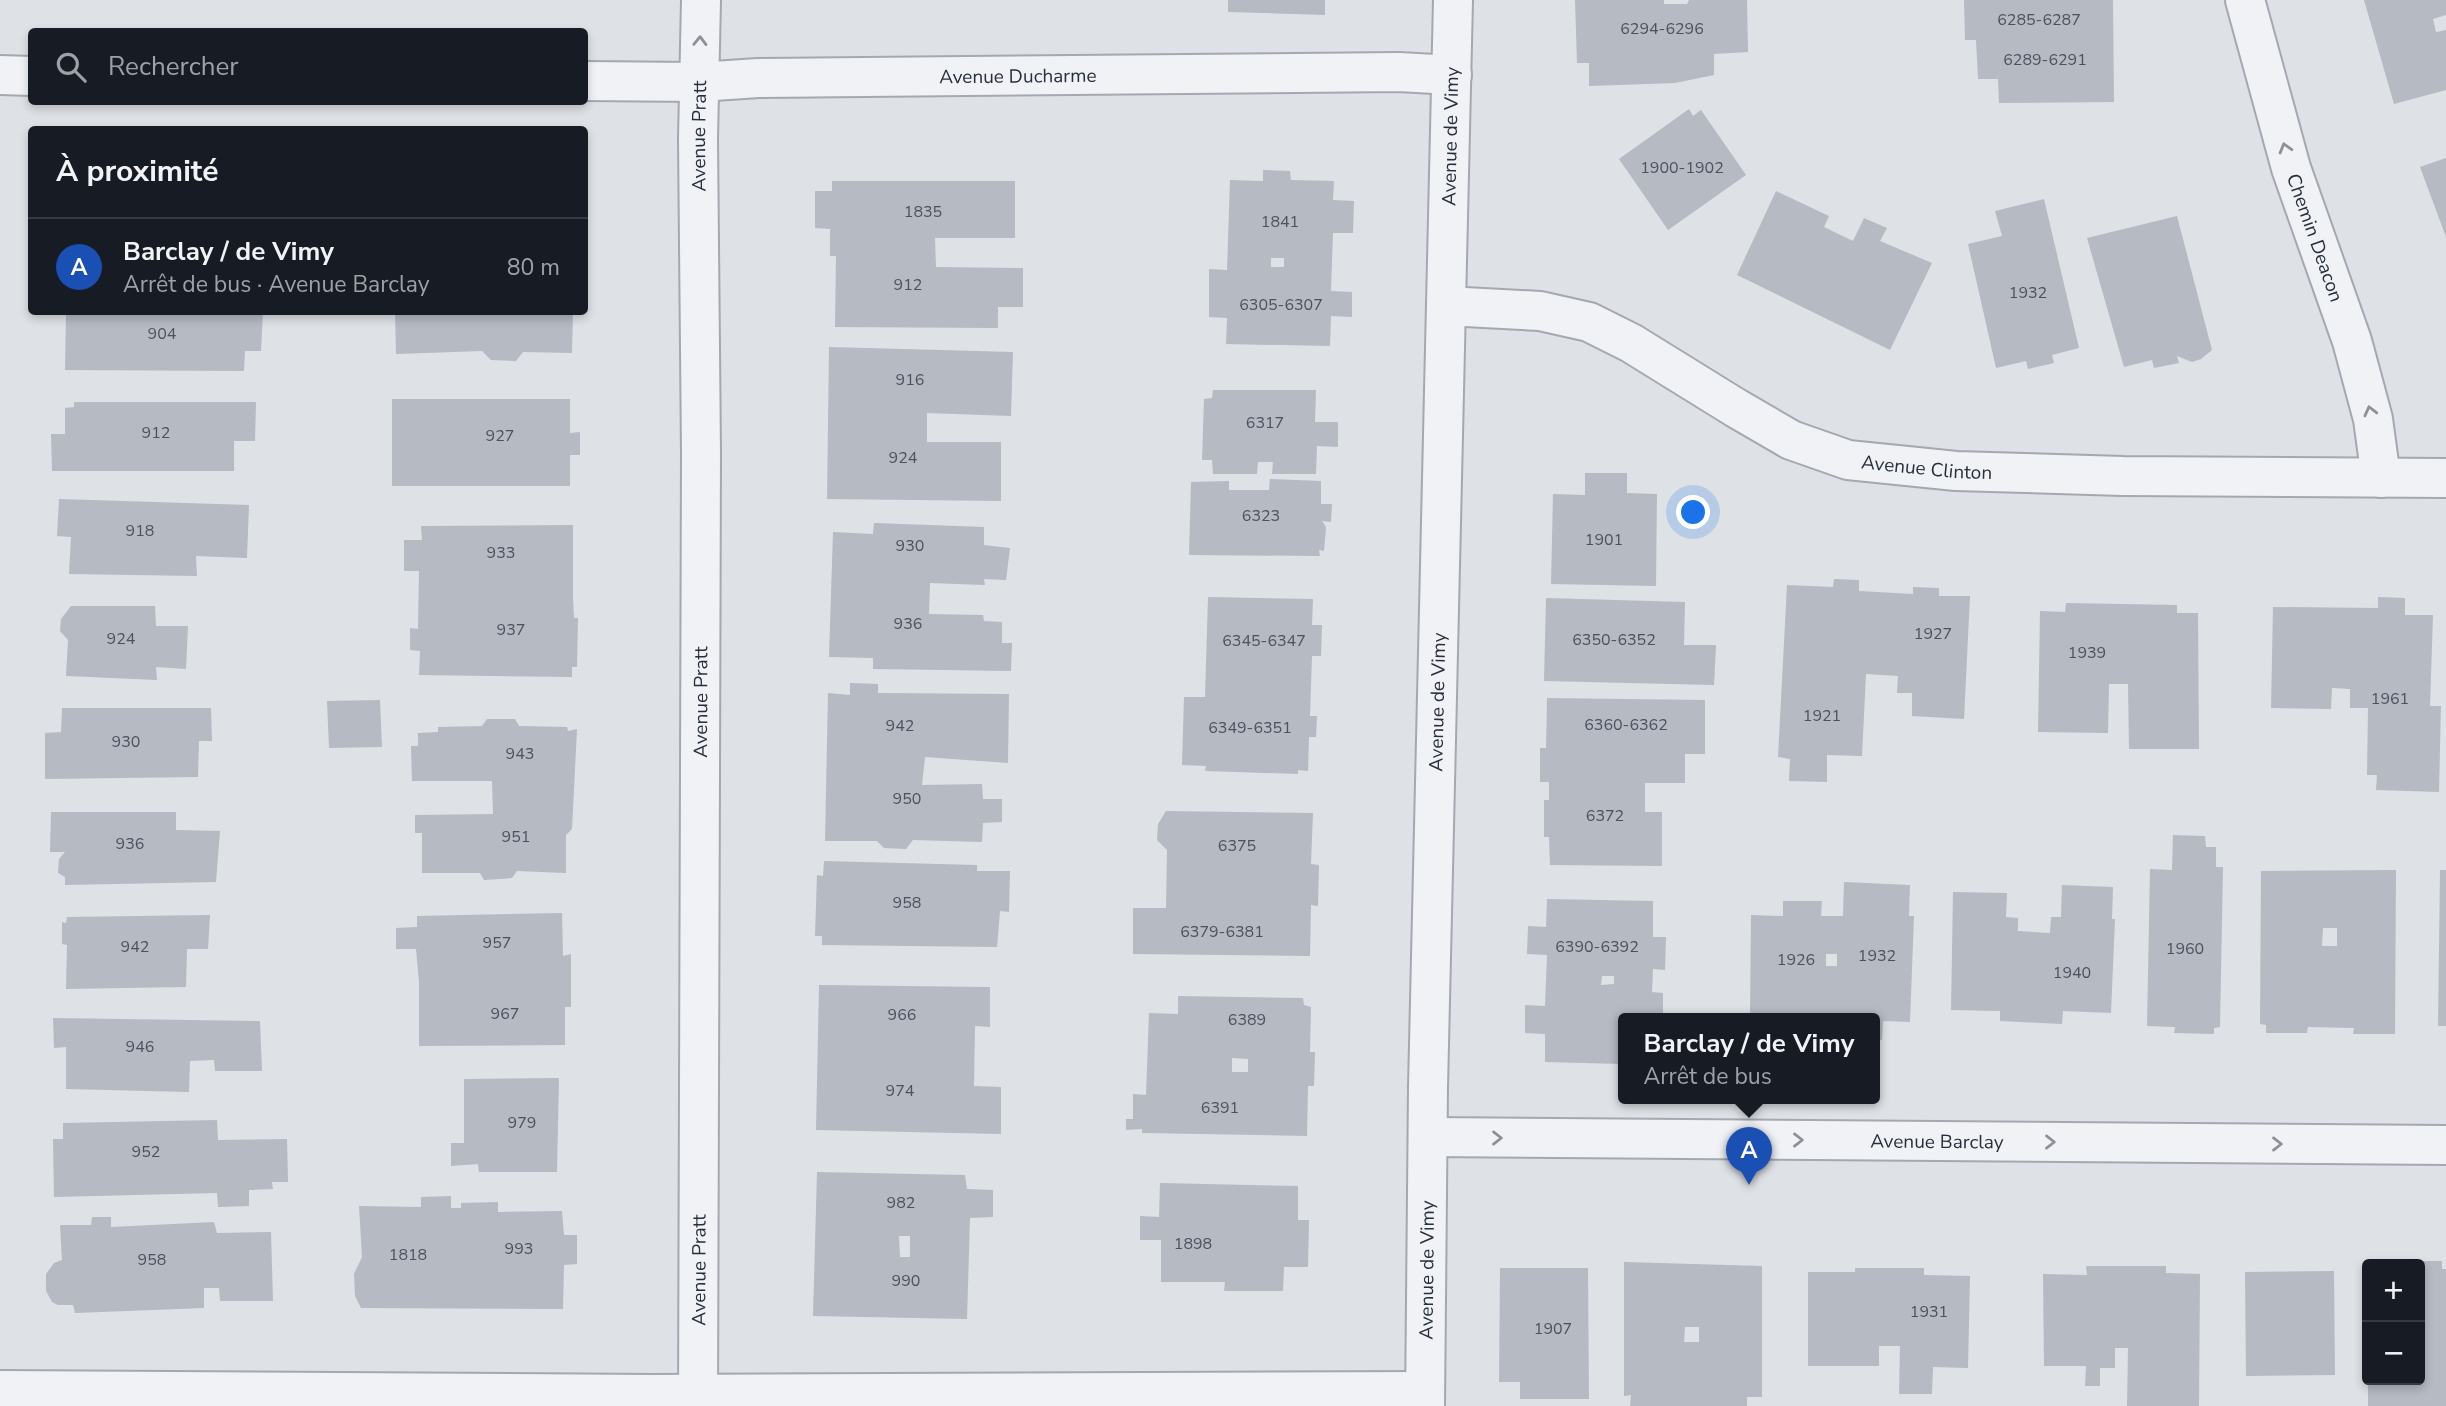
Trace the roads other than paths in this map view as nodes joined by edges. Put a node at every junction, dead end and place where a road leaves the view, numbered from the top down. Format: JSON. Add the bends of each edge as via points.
{"nodes":[{"id":1,"x":701,"y":0,"type":"edge"},
{"id":2,"x":1453,"y":0,"type":"edge"},
{"id":3,"x":2245,"y":0,"type":"edge"},
{"id":4,"x":0,"y":75,"type":"edge"},
{"id":5,"x":1452,"y":75,"type":"junction"},
{"id":6,"x":28,"y":76,"type":"edge"},
{"id":7,"x":588,"y":81,"type":"edge"},
{"id":8,"x":699,"y":82,"type":"junction"},
{"id":9,"x":1446,"y":306,"type":"junction"},
{"id":10,"x":2381,"y":478,"type":"junction"},
{"id":11,"x":2446,"y":478,"type":"edge"},
{"id":12,"x":1428,"y":1137,"type":"junction"},
{"id":13,"x":2446,"y":1145,"type":"edge"},
{"id":14,"x":0,"y":1390,"type":"edge"},
{"id":15,"x":1424,"y":1398,"type":"edge"},
{"id":16,"x":698,"y":1400,"type":"edge"}],
"edges":[{"from":8,"to":1,"type":"street","name":"Avenue Pratt","one_way":true},
{"from":2,"to":5,"type":"street","name":"Avenue de Vimy"},
{"from":10,"to":3,"type":"street","name":"Chemin Deacon","one_way":true,"via":[[2372,419],[2351,341],[2291,168]]},
{"from":4,"to":6,"type":"street"},
{"from":5,"to":8,"type":"street","name":"Avenue Ducharme"},
{"from":5,"to":9,"type":"street","name":"Avenue de Vimy"},
{"from":7,"to":8,"type":"street","name":"Avenue Ducharme"},
{"from":8,"to":16,"type":"street","name":"Avenue Pratt"},
{"from":9,"to":10,"type":"street","name":"Avenue Clinton","via":[[1540,311],[1589,322],[1791,440],[1848,460],[1955,471]]},
{"from":9,"to":12,"type":"street","name":"Avenue de Vimy"},
{"from":10,"to":11,"type":"street","name":"Avenue Clinton"},
{"from":12,"to":13,"type":"street","name":"Avenue Barclay","one_way":true},
{"from":12,"to":15,"type":"street","name":"Avenue de Vimy"},
{"from":14,"to":16,"type":"street"},
{"from":15,"to":16,"type":"street"}]}
